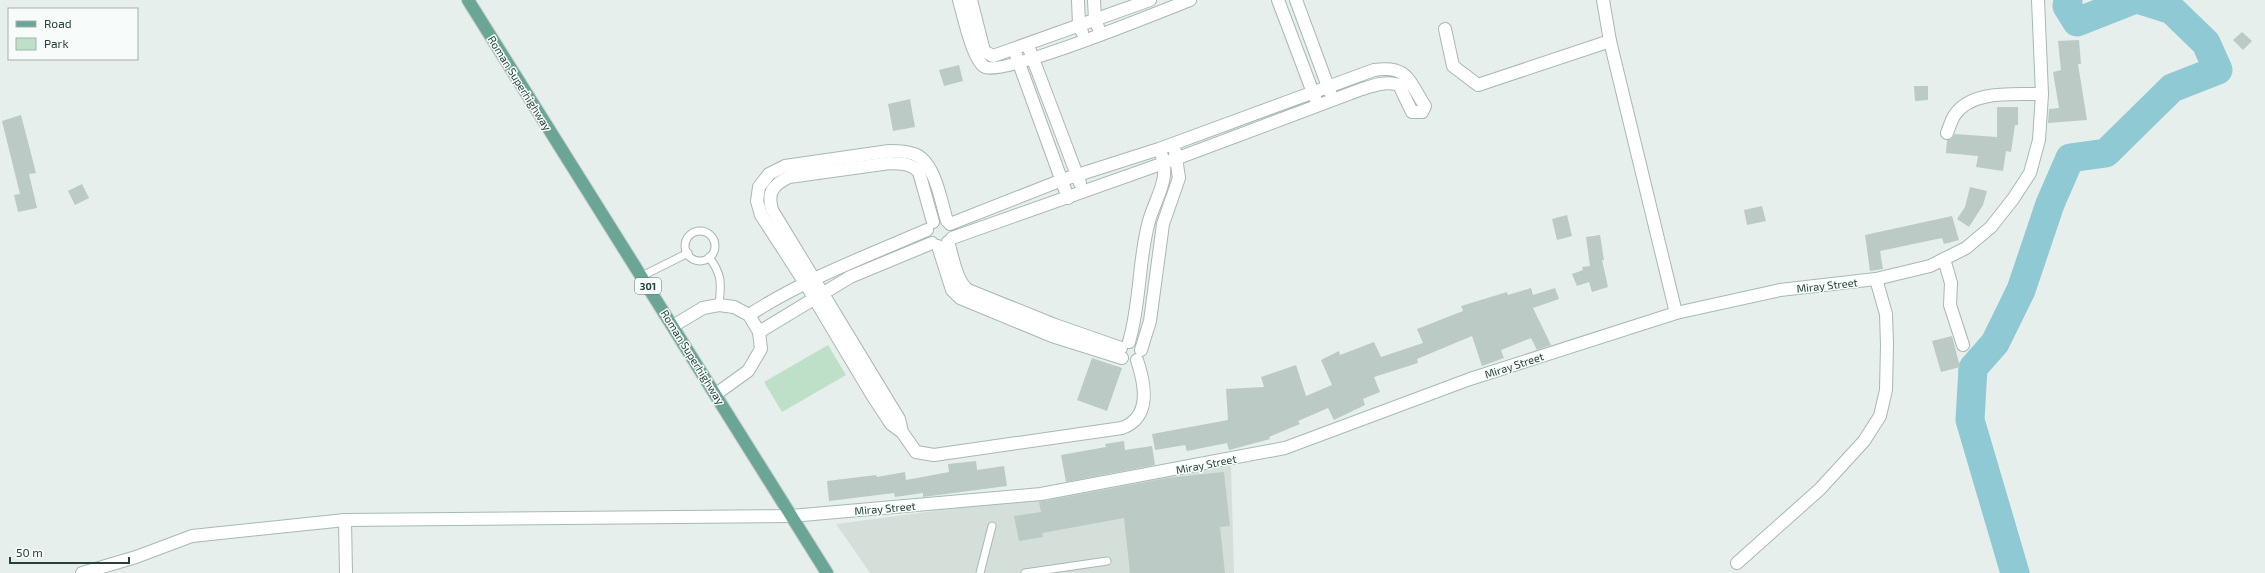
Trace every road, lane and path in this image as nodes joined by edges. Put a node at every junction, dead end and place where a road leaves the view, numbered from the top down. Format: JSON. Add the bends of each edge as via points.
{"nodes":[{"id":1,"x":468,"y":0,"type":"edge"},
{"id":2,"x":958,"y":0,"type":"edge"},
{"id":3,"x":971,"y":0,"type":"edge"},
{"id":4,"x":1078,"y":0,"type":"edge"},
{"id":5,"x":1094,"y":0,"type":"edge"},
{"id":6,"x":1190,"y":0,"type":"edge"},
{"id":7,"x":1604,"y":0,"type":"edge"},
{"id":8,"x":2038,"y":0,"type":"edge"},
{"id":9,"x":1296,"y":1,"type":"edge"},
{"id":10,"x":1145,"y":2,"type":"edge"},
{"id":11,"x":1279,"y":4,"type":"edge"},
{"id":12,"x":1144,"y":17,"type":"junction"},
{"id":13,"x":1095,"y":20,"type":"junction"},
{"id":14,"x":1079,"y":25,"type":"junction"},
{"id":15,"x":1445,"y":29,"type":"dead end"},
{"id":16,"x":1100,"y":34,"type":"junction"},
{"id":17,"x":1085,"y":40,"type":"junction"},
{"id":18,"x":1610,"y":41,"type":"junction"},
{"id":19,"x":1028,"y":45,"type":"junction"},
{"id":20,"x":1014,"y":50,"type":"junction"},
{"id":21,"x":981,"y":54,"type":"junction"},
{"id":22,"x":1316,"y":54,"type":"junction"},
{"id":23,"x":1033,"y":58,"type":"junction"},
{"id":24,"x":1300,"y":59,"type":"junction"},
{"id":25,"x":1019,"y":62,"type":"junction"},
{"id":26,"x":1328,"y":86,"type":"junction"},
{"id":27,"x":1312,"y":91,"type":"junction"},
{"id":28,"x":2042,"y":94,"type":"junction"},
{"id":29,"x":1048,"y":96,"type":"junction"},
{"id":30,"x":1333,"y":99,"type":"junction"},
{"id":31,"x":1033,"y":101,"type":"junction"},
{"id":32,"x":1318,"y":105,"type":"junction"},
{"id":33,"x":1216,"y":126,"type":"junction"},
{"id":34,"x":1947,"y":133,"type":"dead end"},
{"id":35,"x":1064,"y":138,"type":"junction"},
{"id":36,"x":1222,"y":141,"type":"junction"},
{"id":37,"x":1173,"y":143,"type":"junction"},
{"id":38,"x":1049,"y":144,"type":"junction"},
{"id":39,"x":1159,"y":149,"type":"junction"},
{"id":40,"x":1178,"y":158,"type":"junction"},
{"id":41,"x":912,"y":159,"type":"junction"},
{"id":42,"x":1164,"y":162,"type":"junction"},
{"id":43,"x":1077,"y":175,"type":"junction"},
{"id":44,"x":1062,"y":180,"type":"junction"},
{"id":45,"x":1084,"y":192,"type":"junction"},
{"id":46,"x":1068,"y":198,"type":"junction"},
{"id":47,"x":1154,"y":206,"type":"junction"},
{"id":48,"x":1168,"y":211,"type":"junction"},
{"id":49,"x":948,"y":222,"type":"junction"},
{"id":50,"x":930,"y":226,"type":"junction"},
{"id":51,"x":942,"y":242,"type":"junction"},
{"id":52,"x":688,"y":253,"type":"junction"},
{"id":53,"x":709,"y":258,"type":"junction"},
{"id":54,"x":1944,"y":259,"type":"junction"},
{"id":55,"x":642,"y":276,"type":"junction"},
{"id":56,"x":1876,"y":279,"type":"junction"},
{"id":57,"x":810,"y":280,"type":"junction"},
{"id":58,"x":819,"y":296,"type":"junction"},
{"id":59,"x":772,"y":300,"type":"junction"},
{"id":60,"x":719,"y":305,"type":"junction"},
{"id":61,"x":1676,"y":313,"type":"junction"},
{"id":62,"x":749,"y":315,"type":"junction"},
{"id":63,"x":782,"y":318,"type":"junction"},
{"id":64,"x":673,"y":326,"type":"junction"},
{"id":65,"x":759,"y":332,"type":"junction"},
{"id":66,"x":1963,"y":344,"type":"dead end"},
{"id":67,"x":1124,"y":349,"type":"junction"},
{"id":68,"x":1139,"y":355,"type":"junction"},
{"id":69,"x":716,"y":394,"type":"junction"},
{"id":70,"x":791,"y":516,"type":"junction"},
{"id":71,"x":345,"y":520,"type":"junction"},
{"id":72,"x":992,"y":526,"type":"dead end"},
{"id":73,"x":1107,"y":561,"type":"dead end"},
{"id":74,"x":1737,"y":563,"type":"dead end"},
{"id":75,"x":82,"y":573,"type":"edge"},
{"id":76,"x":346,"y":573,"type":"edge"},
{"id":77,"x":827,"y":573,"type":"edge"},
{"id":78,"x":980,"y":573,"type":"edge"},
{"id":79,"x":1025,"y":573,"type":"edge"}],
"edges":[{"from":1,"to":55,"type":"main road","name":"Roman Superhighway","number":"301"},
{"from":2,"to":21,"type":"street"},
{"from":3,"to":21,"type":"street"},
{"from":4,"to":14,"type":"street"},
{"from":5,"to":13,"type":"street"},
{"from":6,"to":12,"type":"street"},
{"from":7,"to":18,"type":"street"},
{"from":8,"to":28,"type":"street","name":"Miray Street"},
{"from":9,"to":11,"type":"street"},
{"from":9,"to":22,"type":"street"},
{"from":10,"to":12,"type":"street"},
{"from":10,"to":13,"type":"street"},
{"from":11,"to":24,"type":"street"},
{"from":12,"to":16,"type":"street"},
{"from":13,"to":14,"type":"street"},
{"from":13,"to":16,"type":"street"},
{"from":14,"to":17,"type":"street"},
{"from":14,"to":19,"type":"street"},
{"from":15,"to":18,"type":"street","via":[[1453,66],[1478,85]]},
{"from":16,"to":17,"type":"street"},
{"from":17,"to":23,"type":"street"},
{"from":18,"to":61,"type":"street"},
{"from":19,"to":20,"type":"street"},
{"from":19,"to":23,"type":"street"},
{"from":20,"to":21,"type":"street","via":[[993,56]]},
{"from":20,"to":25,"type":"street"},
{"from":21,"to":25,"type":"street","via":[[984,66],[992,69]]},
{"from":22,"to":24,"type":"street"},
{"from":22,"to":26,"type":"street"},
{"from":23,"to":25,"type":"street"},
{"from":23,"to":29,"type":"street"},
{"from":24,"to":27,"type":"street"},
{"from":25,"to":31,"type":"street"},
{"from":26,"to":27,"type":"street"},
{"from":26,"to":30,"type":"street"},
{"from":26,"to":30,"type":"street","via":[[1374,70],[1391,68],[1401,71],[1425,106],[1422,112],[1412,112],[1399,85],[1394,83],[1362,89]]},
{"from":27,"to":32,"type":"street"},
{"from":27,"to":33,"type":"street"},
{"from":28,"to":34,"type":"street","via":[[1991,96],[1973,100],[1954,116]]},
{"from":28,"to":54,"type":"street","name":"Miray Street","via":[[2039,140],[2030,173],[1991,227],[1966,248]]},
{"from":29,"to":31,"type":"street"},
{"from":29,"to":35,"type":"street"},
{"from":30,"to":32,"type":"street"},
{"from":31,"to":38,"type":"street"},
{"from":32,"to":36,"type":"street"},
{"from":33,"to":36,"type":"street"},
{"from":33,"to":37,"type":"street"},
{"from":35,"to":38,"type":"street"},
{"from":35,"to":43,"type":"street"},
{"from":36,"to":40,"type":"street"},
{"from":37,"to":39,"type":"street"},
{"from":37,"to":40,"type":"street"},
{"from":38,"to":44,"type":"street"},
{"from":39,"to":42,"type":"street"},
{"from":39,"to":43,"type":"street"},
{"from":40,"to":42,"type":"street"},
{"from":40,"to":48,"type":"street","via":[[1179,178]]},
{"from":41,"to":49,"type":"street","via":[[922,158],[929,166]]},
{"from":41,"to":50,"type":"street","via":[[919,172]]},
{"from":41,"to":57,"type":"street","via":[[889,151],[830,165],[785,166],[773,179],[759,187],[757,201],[761,215],[780,234]]},
{"from":42,"to":45,"type":"street"},
{"from":42,"to":47,"type":"street","via":[[1165,176]]},
{"from":43,"to":44,"type":"street"},
{"from":43,"to":45,"type":"street"},
{"from":44,"to":46,"type":"street"},
{"from":44,"to":49,"type":"street"},
{"from":45,"to":46,"type":"street"},
{"from":46,"to":51,"type":"street"},
{"from":47,"to":48,"type":"street"},
{"from":47,"to":67,"type":"street","via":[[1145,240],[1136,318]]},
{"from":48,"to":68,"type":"street","via":[[1160,242],[1150,321]]},
{"from":49,"to":50,"type":"street","via":[[940,220]]},
{"from":49,"to":51,"type":"street"},
{"from":50,"to":51,"type":"street","via":[[927,236]]},
{"from":50,"to":57,"type":"street"},
{"from":51,"to":58,"type":"street","via":[[864,270]]},
{"from":51,"to":67,"type":"street","via":[[957,288],[987,304],[1053,330]]},
{"from":52,"to":53,"type":"lane","via":[[698,260]]},
{"from":52,"to":53,"type":"lane","via":[[688,237],[702,231],[708,233],[714,242],[715,247]]},
{"from":52,"to":55,"type":"lane"},
{"from":53,"to":60,"type":"lane","via":[[718,269],[721,281]]},
{"from":54,"to":56,"type":"street","name":"Miray Street","via":[[1930,266]]},
{"from":54,"to":66,"type":"street","via":[[1951,283],[1952,310]]},
{"from":55,"to":64,"type":"main road","name":"Roman Superhighway","number":"301"},
{"from":56,"to":61,"type":"street","name":"Miray Street","via":[[1780,290]]},
{"from":56,"to":74,"type":"street","via":[[1886,314],[1887,344],[1886,390],[1880,416],[1864,440],[1820,489]]},
{"from":57,"to":58,"type":"street"},
{"from":57,"to":59,"type":"street"},
{"from":58,"to":63,"type":"street"},
{"from":58,"to":68,"type":"street","via":[[877,393],[899,419],[902,432],[916,452],[934,455],[1122,428],[1137,419],[1143,404],[1144,387]]},
{"from":59,"to":62,"type":"street"},
{"from":59,"to":63,"type":"street"},
{"from":60,"to":62,"type":"street","via":[[734,307]]},
{"from":60,"to":64,"type":"street","via":[[704,308]]},
{"from":61,"to":70,"type":"street","name":"Miray Street","via":[[1470,379],[1285,448],[1041,494]]},
{"from":62,"to":65,"type":"street"},
{"from":63,"to":65,"type":"street"},
{"from":64,"to":69,"type":"main road","name":"Roman Superhighway","number":"301"},
{"from":65,"to":69,"type":"street","via":[[761,349],[748,371]]},
{"from":67,"to":68,"type":"street","via":[[1132,362]]},
{"from":67,"to":68,"type":"street","via":[[1134,342]]},
{"from":69,"to":70,"type":"main road","name":"Roman Superhighway","number":"301"},
{"from":70,"to":71,"type":"street","name":"Miray Street"},
{"from":70,"to":77,"type":"main road","name":"Roman Superhighway","number":"301"},
{"from":71,"to":75,"type":"street","name":"Miray Street","via":[[192,536],[136,557]]},
{"from":71,"to":76,"type":"street"},
{"from":72,"to":78,"type":"lane"},
{"from":73,"to":79,"type":"lane"}]}
